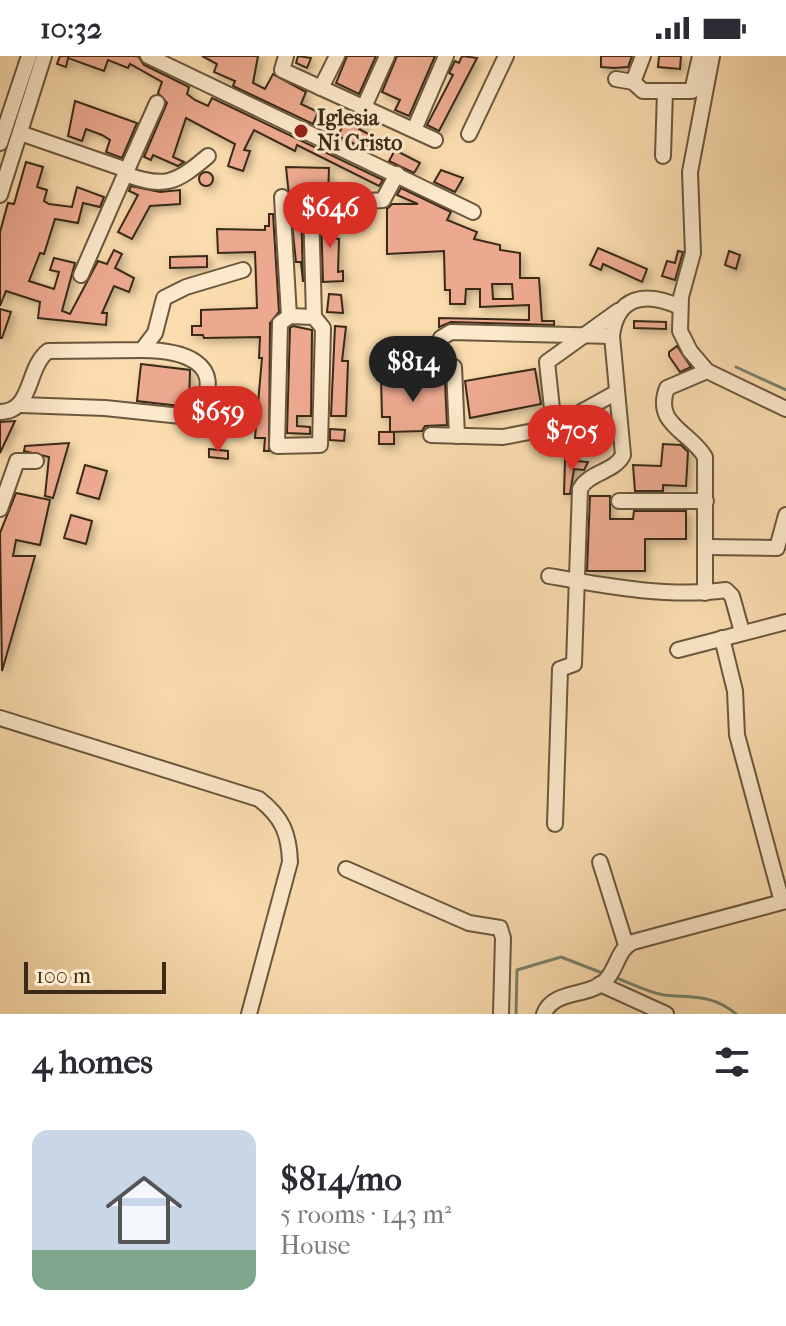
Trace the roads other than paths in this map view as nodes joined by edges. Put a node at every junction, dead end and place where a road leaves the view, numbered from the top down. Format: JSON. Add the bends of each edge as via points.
{"nodes":[{"id":1,"x":29,"y":56,"type":"edge"},
{"id":2,"x":44,"y":56,"type":"edge"},
{"id":3,"x":148,"y":56,"type":"edge"},
{"id":4,"x":286,"y":56,"type":"edge"},
{"id":5,"x":337,"y":56,"type":"edge"},
{"id":6,"x":387,"y":56,"type":"edge"},
{"id":7,"x":446,"y":56,"type":"edge"},
{"id":8,"x":506,"y":56,"type":"edge"},
{"id":9,"x":643,"y":56,"type":"edge"},
{"id":10,"x":700,"y":56,"type":"edge"},
{"id":11,"x":712,"y":56,"type":"edge"},
{"id":12,"x":616,"y":79,"type":"dead end"},
{"id":13,"x":633,"y":82,"type":"junction"},
{"id":14,"x":321,"y":88,"type":"junction"},
{"id":15,"x":665,"y":91,"type":"junction"},
{"id":16,"x":157,"y":103,"type":"dead end"},
{"id":17,"x":364,"y":107,"type":"junction"},
{"id":18,"x":414,"y":130,"type":"junction"},
{"id":19,"x":20,"y":133,"type":"junction"},
{"id":20,"x":469,"y":134,"type":"dead end"},
{"id":21,"x":435,"y":140,"type":"dead end"},
{"id":22,"x":0,"y":143,"type":"edge"},
{"id":23,"x":208,"y":156,"type":"dead end"},
{"id":24,"x":663,"y":156,"type":"dead end"},
{"id":25,"x":126,"y":172,"type":"junction"},
{"id":26,"x":397,"y":174,"type":"junction"},
{"id":27,"x":0,"y":195,"type":"edge"},
{"id":28,"x":282,"y":197,"type":"dead end"},
{"id":29,"x":473,"y":212,"type":"dead end"},
{"id":30,"x":243,"y":270,"type":"dead end"},
{"id":31,"x":81,"y":275,"type":"dead end"},
{"id":32,"x":680,"y":302,"type":"junction"},
{"id":33,"x":618,"y":311,"type":"junction"},
{"id":34,"x":289,"y":316,"type":"junction"},
{"id":35,"x":314,"y":317,"type":"junction"},
{"id":36,"x":585,"y":335,"type":"junction"},
{"id":37,"x":612,"y":336,"type":"junction"},
{"id":38,"x":142,"y":350,"type":"junction"},
{"id":39,"x":428,"y":366,"type":"junction"},
{"id":40,"x":383,"y":367,"type":"dead end"},
{"id":41,"x":707,"y":371,"type":"junction"},
{"id":42,"x":617,"y":392,"type":"junction"},
{"id":43,"x":21,"y":405,"type":"junction"},
{"id":44,"x":786,"y":409,"type":"edge"},
{"id":45,"x":0,"y":412,"type":"edge"},
{"id":46,"x":554,"y":427,"type":"junction"},
{"id":47,"x":431,"y":435,"type":"dead end"},
{"id":48,"x":457,"y":436,"type":"junction"},
{"id":49,"x":36,"y":461,"type":"dead end"},
{"id":50,"x":619,"y":501,"type":"dead end"},
{"id":51,"x":706,"y":501,"type":"junction"},
{"id":52,"x":0,"y":509,"type":"edge"},
{"id":53,"x":786,"y":515,"type":"edge"},
{"id":54,"x":706,"y":547,"type":"junction"},
{"id":55,"x":549,"y":576,"type":"dead end"},
{"id":56,"x":577,"y":581,"type":"junction"},
{"id":57,"x":705,"y":593,"type":"junction"},
{"id":58,"x":786,"y":622,"type":"edge"},
{"id":59,"x":742,"y":632,"type":"junction"},
{"id":60,"x":722,"y":638,"type":"junction"},
{"id":61,"x":678,"y":650,"type":"dead end"},
{"id":62,"x":0,"y":718,"type":"edge"},
{"id":63,"x":555,"y":824,"type":"dead end"},
{"id":64,"x":600,"y":862,"type":"dead end"},
{"id":65,"x":346,"y":869,"type":"dead end"},
{"id":66,"x":784,"y":902,"type":"edge"},
{"id":67,"x":626,"y":945,"type":"junction"},
{"id":68,"x":605,"y":979,"type":"junction"},
{"id":69,"x":249,"y":1014,"type":"edge"},
{"id":70,"x":501,"y":1014,"type":"edge"},
{"id":71,"x":544,"y":1014,"type":"edge"},
{"id":72,"x":666,"y":1014,"type":"edge"}],
"edges":[{"from":1,"to":22,"type":"street"},
{"from":2,"to":19,"type":"street"},
{"from":3,"to":26,"type":"street"},
{"from":4,"to":14,"type":"street","via":[[282,70]]},
{"from":5,"to":14,"type":"street"},
{"from":6,"to":17,"type":"street"},
{"from":7,"to":18,"type":"street"},
{"from":8,"to":20,"type":"street"},
{"from":9,"to":13,"type":"street"},
{"from":10,"to":15,"type":"street","via":[[692,91]]},
{"from":11,"to":32,"type":"street","via":[[690,177],[693,253]]},
{"from":12,"to":13,"type":"street"},
{"from":13,"to":15,"type":"street","via":[[643,91]]},
{"from":14,"to":17,"type":"street"},
{"from":15,"to":24,"type":"street"},
{"from":16,"to":25,"type":"street"},
{"from":17,"to":18,"type":"street"},
{"from":18,"to":21,"type":"street"},
{"from":19,"to":25,"type":"street"},
{"from":19,"to":27,"type":"street"},
{"from":23,"to":25,"type":"street","via":[[163,183]]},
{"from":25,"to":31,"type":"street"},
{"from":26,"to":29,"type":"street"},
{"from":26,"to":35,"type":"street","via":[[383,200],[312,203]]},
{"from":28,"to":34,"type":"street"},
{"from":30,"to":38,"type":"street","via":[[164,298],[155,333]]},
{"from":32,"to":33,"type":"street","via":[[636,300]]},
{"from":32,"to":41,"type":"street","via":[[682,338]]},
{"from":33,"to":36,"type":"street"},
{"from":33,"to":37,"type":"street"},
{"from":34,"to":35,"type":"street"},
{"from":34,"to":35,"type":"street","via":[[280,325],[278,446],[320,445],[323,328]]},
{"from":36,"to":37,"type":"street"},
{"from":36,"to":39,"type":"street","via":[[451,332],[441,338]]},
{"from":36,"to":46,"type":"street","via":[[546,365]]},
{"from":37,"to":42,"type":"street"},
{"from":38,"to":43,"type":"street","via":[[48,351],[35,367]]},
{"from":38,"to":43,"type":"street","via":[[179,352],[198,363],[207,390],[198,411],[181,416]]},
{"from":39,"to":40,"type":"street"},
{"from":39,"to":48,"type":"street","via":[[454,367]]},
{"from":41,"to":44,"type":"street"},
{"from":41,"to":51,"type":"street","via":[[667,388],[664,412],[704,454]]},
{"from":42,"to":46,"type":"street"},
{"from":42,"to":56,"type":"street","via":[[622,459],[587,479],[580,489]]},
{"from":43,"to":45,"type":"street"},
{"from":46,"to":48,"type":"street","via":[[503,437]]},
{"from":47,"to":48,"type":"street"},
{"from":49,"to":52,"type":"street","via":[[17,461]]},
{"from":50,"to":51,"type":"street"},
{"from":51,"to":54,"type":"street"},
{"from":53,"to":54,"type":"street","via":[[777,548]]},
{"from":54,"to":57,"type":"street"},
{"from":55,"to":56,"type":"street"},
{"from":56,"to":57,"type":"street"},
{"from":56,"to":63,"type":"street","via":[[574,664],[560,669]]},
{"from":57,"to":59,"type":"street","via":[[729,592]]},
{"from":58,"to":59,"type":"street"},
{"from":59,"to":60,"type":"street"},
{"from":60,"to":61,"type":"street"},
{"from":60,"to":66,"type":"street","via":[[734,685],[737,735]]},
{"from":62,"to":69,"type":"street","via":[[259,799],[279,815],[289,840],[290,862]]},
{"from":64,"to":67,"type":"street"},
{"from":65,"to":70,"type":"street","via":[[469,923],[500,928]]},
{"from":66,"to":67,"type":"street"},
{"from":67,"to":68,"type":"street"},
{"from":68,"to":71,"type":"street","via":[[551,1003]]},
{"from":68,"to":72,"type":"street"}]}
